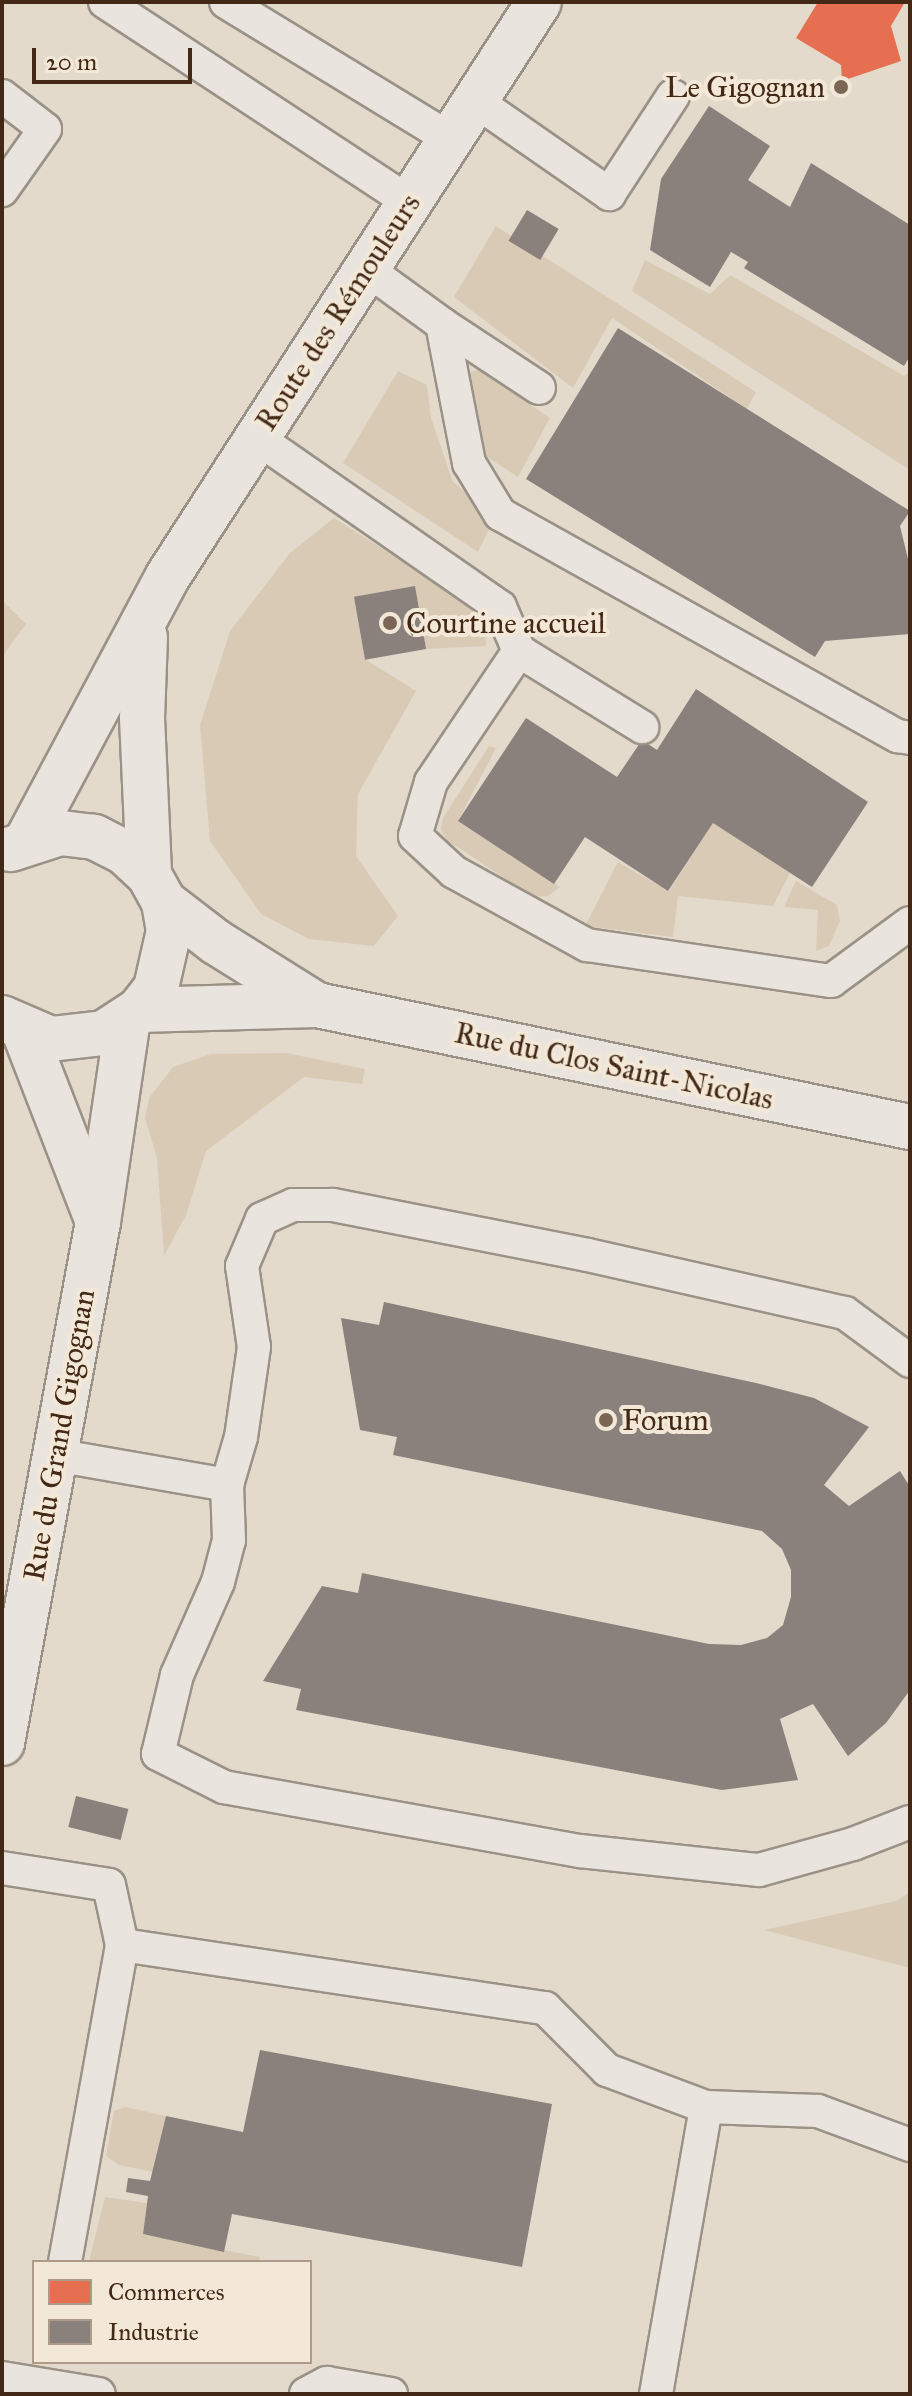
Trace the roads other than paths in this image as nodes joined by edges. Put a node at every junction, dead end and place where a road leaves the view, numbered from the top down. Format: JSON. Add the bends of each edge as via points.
{"nodes":[{"id":1,"x":105,"y":2,"type":"edge"},
{"id":2,"x":226,"y":2,"type":"edge"},
{"id":3,"x":539,"y":2,"type":"edge"},
{"id":4,"x":262,"y":12,"type":"edge"},
{"id":5,"x":2,"y":96,"type":"edge"},
{"id":6,"x":673,"y":96,"type":"dead end"},
{"id":7,"x":474,"y":100,"type":"junction"},
{"id":8,"x":449,"y":138,"type":"junction"},
{"id":9,"x":2,"y":190,"type":"edge"},
{"id":10,"x":408,"y":201,"type":"junction"},
{"id":11,"x":365,"y":268,"type":"junction"},
{"id":12,"x":442,"y":324,"type":"junction"},
{"id":13,"x":539,"y":388,"type":"dead end"},
{"id":14,"x":257,"y":438,"type":"junction"},
{"id":15,"x":145,"y":627,"type":"junction"},
{"id":16,"x":519,"y":651,"type":"junction"},
{"id":17,"x":642,"y":727,"type":"dead end"},
{"id":18,"x":910,"y":738,"type":"edge"},
{"id":19,"x":15,"y":847,"type":"edge"},
{"id":20,"x":156,"y":888,"type":"junction"},
{"id":21,"x":910,"y":923,"type":"edge"},
{"id":22,"x":317,"y":1005,"type":"junction"},
{"id":23,"x":133,"y":1014,"type":"junction"},
{"id":24,"x":13,"y":1024,"type":"edge"},
{"id":25,"x":910,"y":1127,"type":"edge"},
{"id":26,"x":98,"y":1222,"type":"junction"},
{"id":27,"x":910,"y":1361,"type":"edge"},
{"id":28,"x":55,"y":1455,"type":"junction"},
{"id":29,"x":227,"y":1485,"type":"junction"},
{"id":30,"x":2,"y":1743,"type":"edge"},
{"id":31,"x":910,"y":1822,"type":"edge"},
{"id":32,"x":2,"y":1868,"type":"edge"},
{"id":33,"x":122,"y":1945,"type":"junction"},
{"id":34,"x":706,"y":2107,"type":"junction"},
{"id":35,"x":910,"y":2145,"type":"edge"},
{"id":36,"x":65,"y":2260,"type":"edge"},
{"id":37,"x":45,"y":2374,"type":"edge"},
{"id":38,"x":2,"y":2378,"type":"edge"},
{"id":39,"x":99,"y":2394,"type":"edge"},
{"id":40,"x":306,"y":2394,"type":"edge"},
{"id":41,"x":391,"y":2394,"type":"edge"},
{"id":42,"x":656,"y":2394,"type":"edge"}],
"edges":[{"from":1,"to":10,"type":"lane"},
{"from":2,"to":4,"type":"lane"},
{"from":3,"to":7,"type":"street","name":"Route des Rémouleurs"},
{"from":4,"to":8,"type":"lane"},
{"from":5,"to":9,"type":"lane","via":[[45,129]]},
{"from":6,"to":7,"type":"lane","via":[[609,194]]},
{"from":7,"to":8,"type":"street","name":"Route des Rémouleurs"},
{"from":8,"to":10,"type":"street","name":"Route des Rémouleurs"},
{"from":10,"to":11,"type":"street","name":"Route des Rémouleurs"},
{"from":11,"to":12,"type":"lane"},
{"from":11,"to":14,"type":"street","name":"Route des Rémouleurs"},
{"from":12,"to":13,"type":"lane"},
{"from":12,"to":18,"type":"lane","via":[[469,463],[500,514]]},
{"from":14,"to":15,"type":"street","name":"Route des Rémouleurs","via":[[168,576]]},
{"from":14,"to":16,"type":"lane","via":[[500,607]]},
{"from":15,"to":19,"type":"street","name":"Route des Rémouleurs"},
{"from":15,"to":20,"type":"street","via":[[142,718]]},
{"from":16,"to":17,"type":"lane"},
{"from":16,"to":21,"type":"lane","via":[[431,782],[415,836],[454,872],[587,945],[831,981]]},
{"from":19,"to":20,"type":"street","name":"Rue du Clos Saint-Nicolas","via":[[60,833],[94,837],[124,852]]},
{"from":20,"to":22,"type":"street","name":"Rue du Clos Saint-Nicolas","via":[[216,942]]},
{"from":20,"to":23,"type":"street","via":[[169,931],[166,960],[156,988]]},
{"from":22,"to":23,"type":"street","name":"Rue du Clos Saint-Nicolas"},
{"from":22,"to":25,"type":"street","name":"Rue du Clos Saint-Nicolas"},
{"from":23,"to":24,"type":"street","via":[[78,1039]]},
{"from":23,"to":26,"type":"street","name":"Rue du Grand Gigognan"},
{"from":24,"to":26,"type":"street"},
{"from":26,"to":28,"type":"street","name":"Rue du Grand Gigognan"},
{"from":27,"to":29,"type":"lane","via":[[845,1313],[528,1243],[332,1205],[293,1205],[262,1219],[242,1266],[254,1347],[241,1437]]},
{"from":28,"to":29,"type":"lane"},
{"from":28,"to":30,"type":"street","name":"Rue du Grand Gigognan"},
{"from":29,"to":31,"type":"lane","via":[[229,1540],[218,1582],[177,1675],[158,1754],[224,1787],[580,1851],[759,1870]]},
{"from":32,"to":33,"type":"lane","via":[[109,1885]]},
{"from":33,"to":34,"type":"lane","via":[[545,2008],[607,2070]]},
{"from":33,"to":36,"type":"lane"},
{"from":34,"to":35,"type":"lane","via":[[818,2111]]},
{"from":34,"to":42,"type":"lane"},
{"from":37,"to":38,"type":"lane"},
{"from":37,"to":39,"type":"lane"},
{"from":40,"to":41,"type":"lane","via":[[327,2383]]}]}
